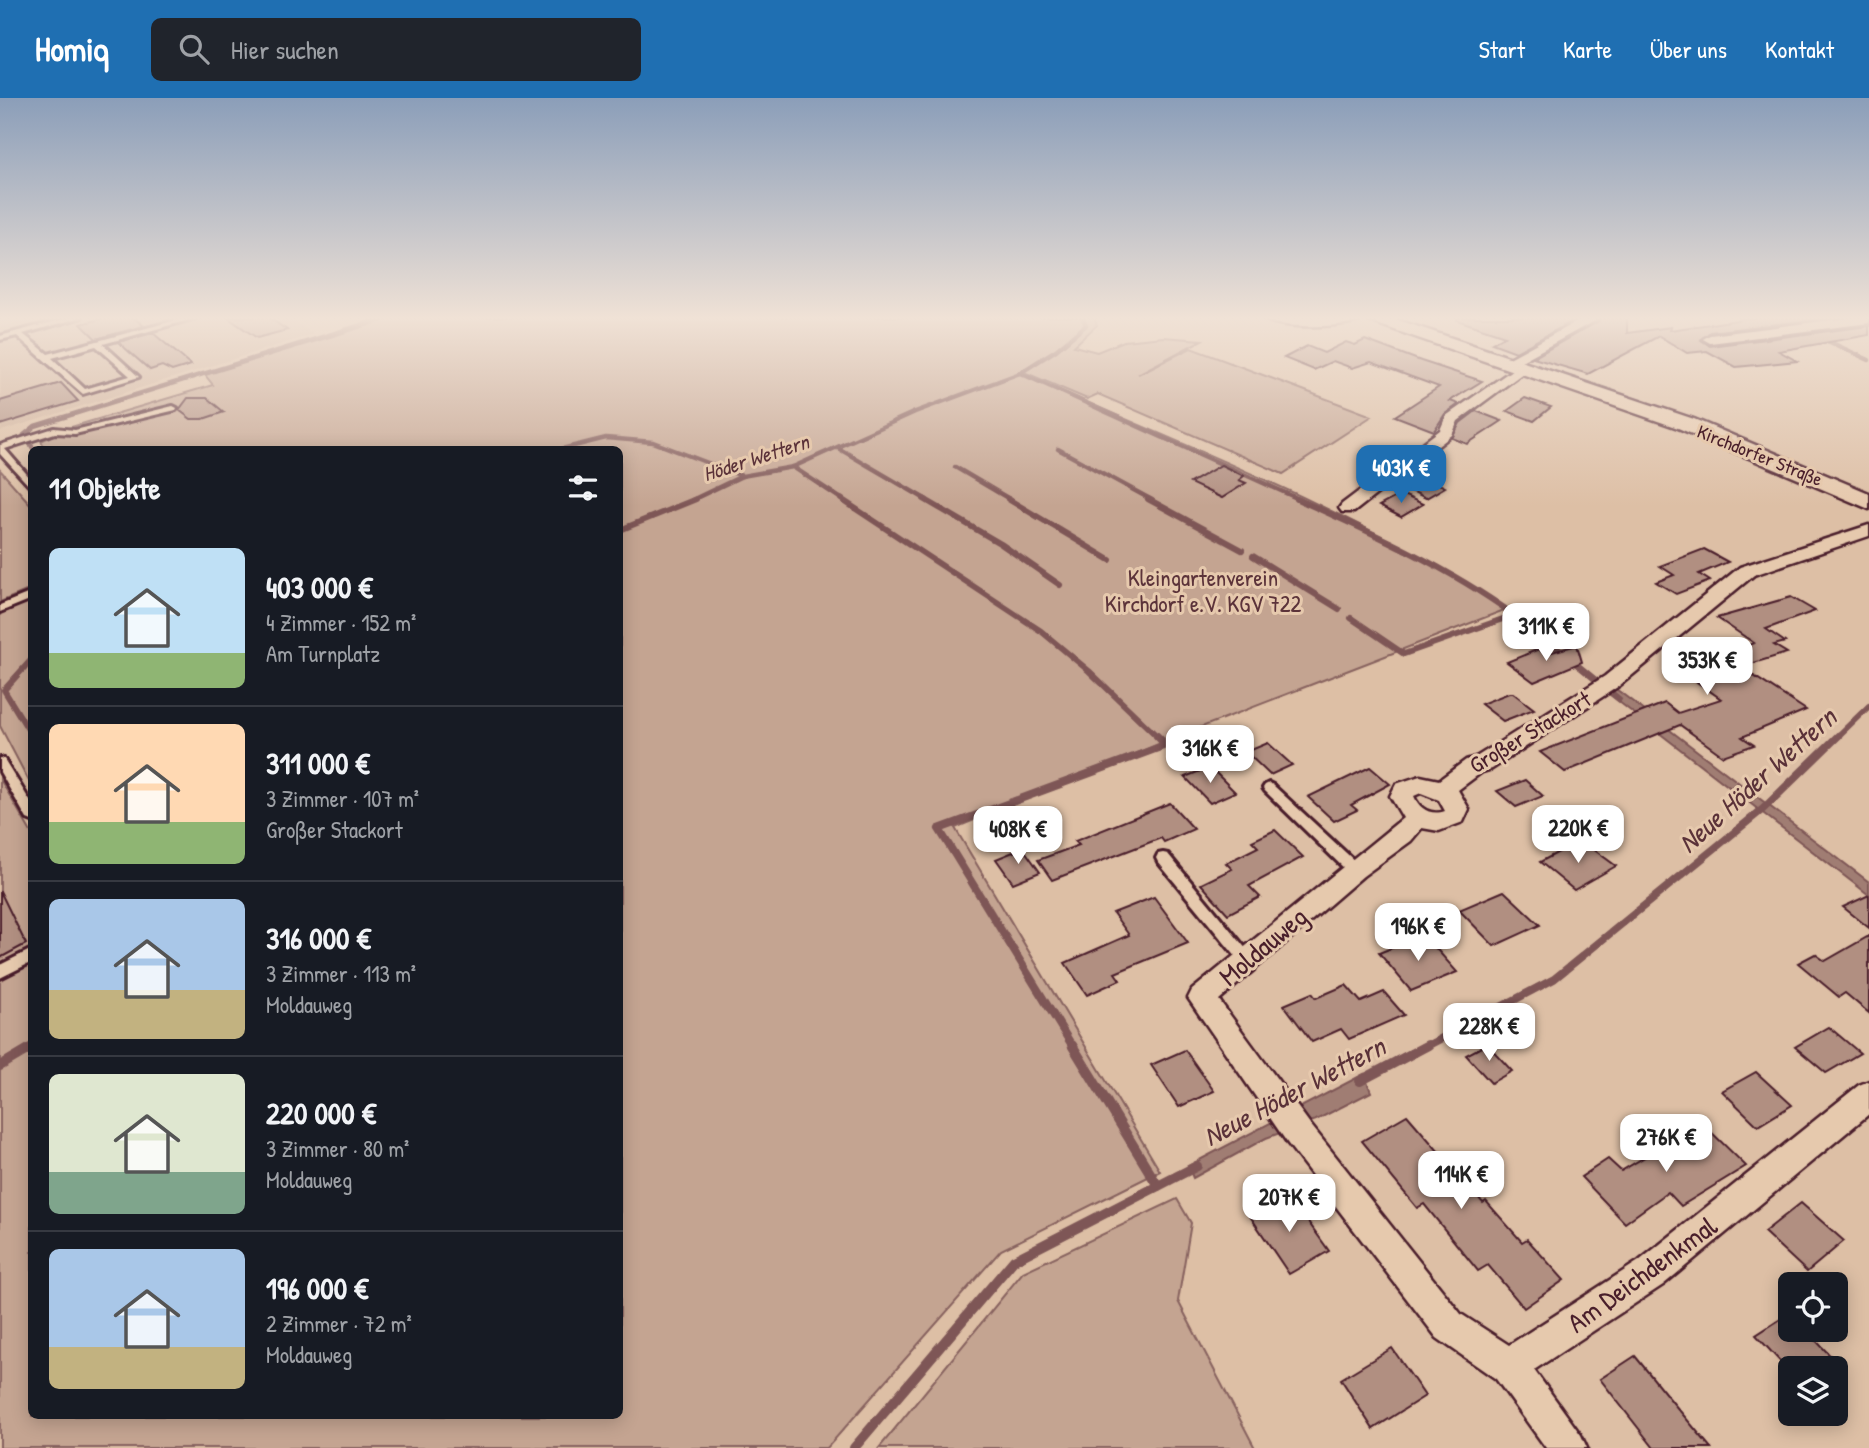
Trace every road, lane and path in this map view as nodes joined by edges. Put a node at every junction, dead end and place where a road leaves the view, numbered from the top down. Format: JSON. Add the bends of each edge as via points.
{"nodes":[{"id":1,"x":71,"y":380,"type":"edge"},
{"id":2,"x":125,"y":380,"type":"edge"},
{"id":3,"x":1497,"y":380,"type":"edge"},
{"id":4,"x":1557,"y":380,"type":"edge"},
{"id":5,"x":173,"y":408,"type":"dead end"},
{"id":6,"x":0,"y":449,"type":"edge"},
{"id":7,"x":28,"y":481,"type":"edge"},
{"id":8,"x":1869,"y":502,"type":"edge"},
{"id":9,"x":1348,"y":508,"type":"dead end"},
{"id":10,"x":1869,"y":530,"type":"edge"},
{"id":11,"x":28,"y":597,"type":"edge"},
{"id":12,"x":0,"y":609,"type":"edge"},
{"id":13,"x":0,"y":762,"type":"edge"},
{"id":14,"x":1269,"y":788,"type":"dead end"},
{"id":15,"x":1442,"y":790,"type":"junction"},
{"id":16,"x":28,"y":809,"type":"edge"},
{"id":17,"x":1418,"y":817,"type":"junction"},
{"id":18,"x":1163,"y":858,"type":"dead end"},
{"id":19,"x":1354,"y":870,"type":"junction"},
{"id":20,"x":28,"y":957,"type":"edge"},
{"id":21,"x":1247,"y":960,"type":"junction"},
{"id":22,"x":0,"y":972,"type":"edge"},
{"id":23,"x":1869,"y":1095,"type":"edge"},
{"id":24,"x":1509,"y":1366,"type":"junction"},
{"id":25,"x":1568,"y":1448,"type":"edge"}],
"edges":[{"from":1,"to":2,"type":"lane","via":[[83,392]]},
{"from":3,"to":9,"type":"street","via":[[1451,419],[1447,432]]},
{"from":4,"to":8,"type":"street","name":"Kirchdorfer Straße","via":[[1731,442]]},
{"from":5,"to":6,"type":"lane","via":[[75,432],[54,430]]},
{"from":6,"to":7,"type":"lane"},
{"from":10,"to":15,"type":"street","name":"Großer Stackort","via":[[1746,571],[1607,685],[1474,765]]},
{"from":11,"to":12,"type":"lane"},
{"from":13,"to":16,"type":"lane"},
{"from":14,"to":19,"type":"lane"},
{"from":15,"to":17,"type":"street","via":[[1455,802],[1455,816],[1439,822]]},
{"from":15,"to":17,"type":"street","via":[[1420,784],[1404,790],[1404,804]]},
{"from":17,"to":19,"type":"street","name":"Moldauweg","via":[[1402,835]]},
{"from":18,"to":21,"type":"lane"},
{"from":19,"to":21,"type":"street","name":"Moldauweg"},
{"from":20,"to":22,"type":"lane"},
{"from":21,"to":24,"type":"street","name":"Moldauweg","via":[[1202,998],[1291,1123],[1449,1326]]},
{"from":23,"to":24,"type":"street","name":"Am Deichdenkmal","via":[[1651,1273]]},
{"from":24,"to":25,"type":"street","name":"Moldauweg"}]}
